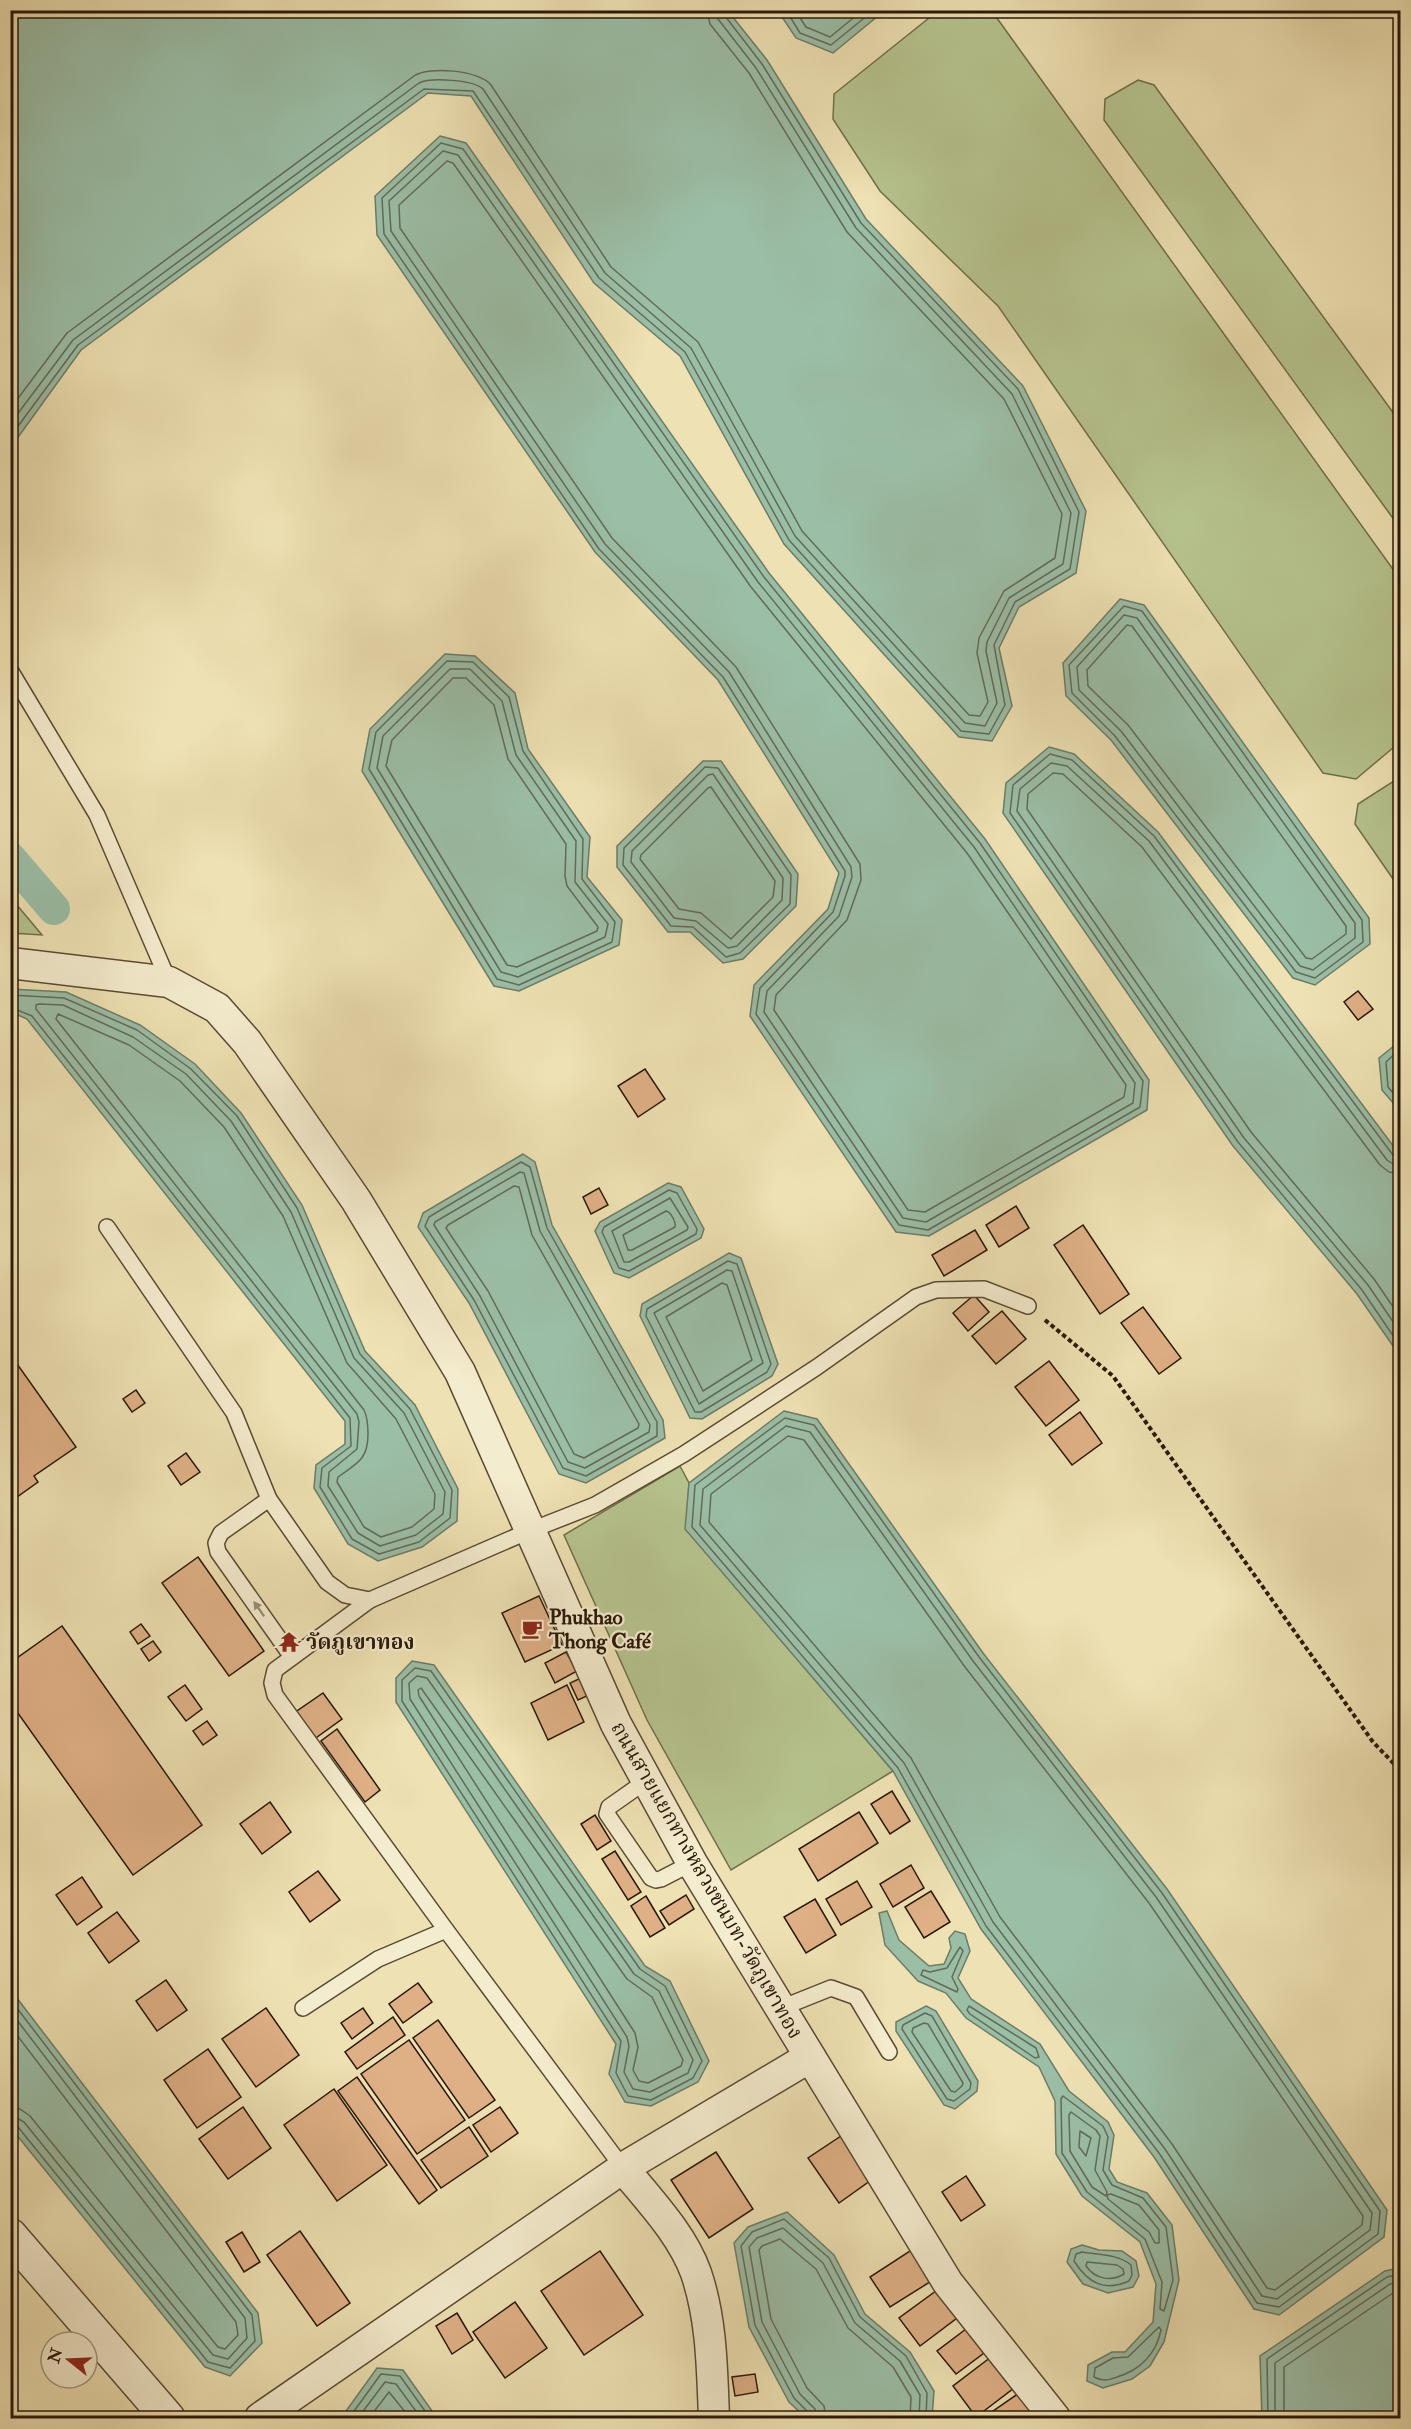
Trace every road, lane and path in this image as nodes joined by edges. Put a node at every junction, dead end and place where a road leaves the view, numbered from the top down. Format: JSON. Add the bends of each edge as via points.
{"nodes":[{"id":1,"x":10,"y":670,"type":"edge"},
{"id":2,"x":10,"y":963,"type":"edge"},
{"id":3,"x":169,"y":982,"type":"junction"},
{"id":4,"x":107,"y":1227,"type":"dead end"},
{"id":5,"x":1028,"y":1306,"type":"joint"},
{"id":6,"x":269,"y":1499,"type":"junction"},
{"id":7,"x":529,"y":1531,"type":"junction"},
{"id":8,"x":370,"y":1600,"type":"junction"},
{"id":9,"x":292,"y":1657,"type":"junction"},
{"id":10,"x":1401,"y":1770,"type":"edge"},
{"id":11,"x":646,"y":1781,"type":"junction"},
{"id":12,"x":692,"y":1863,"type":"junction"},
{"id":13,"x":446,"y":1930,"type":"junction"},
{"id":14,"x":303,"y":2008,"type":"dead end"},
{"id":15,"x":781,"y":2008,"type":"junction"},
{"id":16,"x":889,"y":2052,"type":"dead end"},
{"id":17,"x":810,"y":2057,"type":"junction"},
{"id":18,"x":623,"y":2168,"type":"junction"},
{"id":19,"x":10,"y":2235,"type":"edge"},
{"id":20,"x":168,"y":2418,"type":"edge"},
{"id":21,"x":260,"y":2418,"type":"edge"},
{"id":22,"x":714,"y":2418,"type":"edge"},
{"id":23,"x":1055,"y":2418,"type":"edge"}],
"edges":[{"from":1,"to":3,"type":"lane","via":[[97,815]]},
{"from":2,"to":3,"type":"street","name":"ถนนสายแยกทางหลวงชนบท-วัดภูเขาทอง"},
{"from":3,"to":7,"type":"street","name":"ถนนสายแยกทางหลวงชนบท-วัดภูเขาทอง","via":[[217,1008],[247,1042],[356,1200],[460,1372]]},
{"from":4,"to":6,"type":"lane","via":[[234,1413]]},
{"from":5,"to":7,"type":"lane","via":[[984,1289],[936,1290],[916,1297],[817,1368],[684,1454],[595,1505]]},
{"from":5,"to":10,"type":"path","via":[[1113,1376],[1373,1742]]},
{"from":6,"to":8,"type":"lane","via":[[327,1582],[345,1595]]},
{"from":9,"to":6,"type":"lane","one_way":true,"via":[[218,1552],[216,1543],[221,1533]]},
{"from":7,"to":8,"type":"lane"},
{"from":7,"to":11,"type":"street","name":"ถนนสายแยกทางหลวงชนบท-วัดภูเขาทอง","via":[[616,1724]]},
{"from":8,"to":9,"type":"lane"},
{"from":9,"to":13,"type":"lane","via":[[275,1670],[275,1695]]},
{"from":11,"to":12,"type":"street","name":"ถนนสายแยกทางหลวงชนบท-วัดภูเขาทอง"},
{"from":11,"to":12,"type":"lane","via":[[609,1807],[606,1814],[651,1878],[661,1879]]},
{"from":12,"to":15,"type":"street","name":"ถนนสายแยกทางหลวงชนบท-วัดภูเขาทอง"},
{"from":13,"to":14,"type":"lane","via":[[378,1959]]},
{"from":13,"to":18,"type":"lane"},
{"from":15,"to":16,"type":"lane","via":[[831,1988],[856,1997]]},
{"from":15,"to":17,"type":"street","name":"ถนนสายแยกทางหลวงชนบท-วัดภูเขาทอง"},
{"from":17,"to":18,"type":"street"},
{"from":17,"to":23,"type":"street","name":"ถนนสายแยกทางหลวงชนบท-วัดภูเขาทอง","via":[[948,2283]]},
{"from":18,"to":21,"type":"street"},
{"from":18,"to":22,"type":"street","via":[[674,2231],[696,2272],[710,2329]]},
{"from":19,"to":20,"type":"street"}]}
